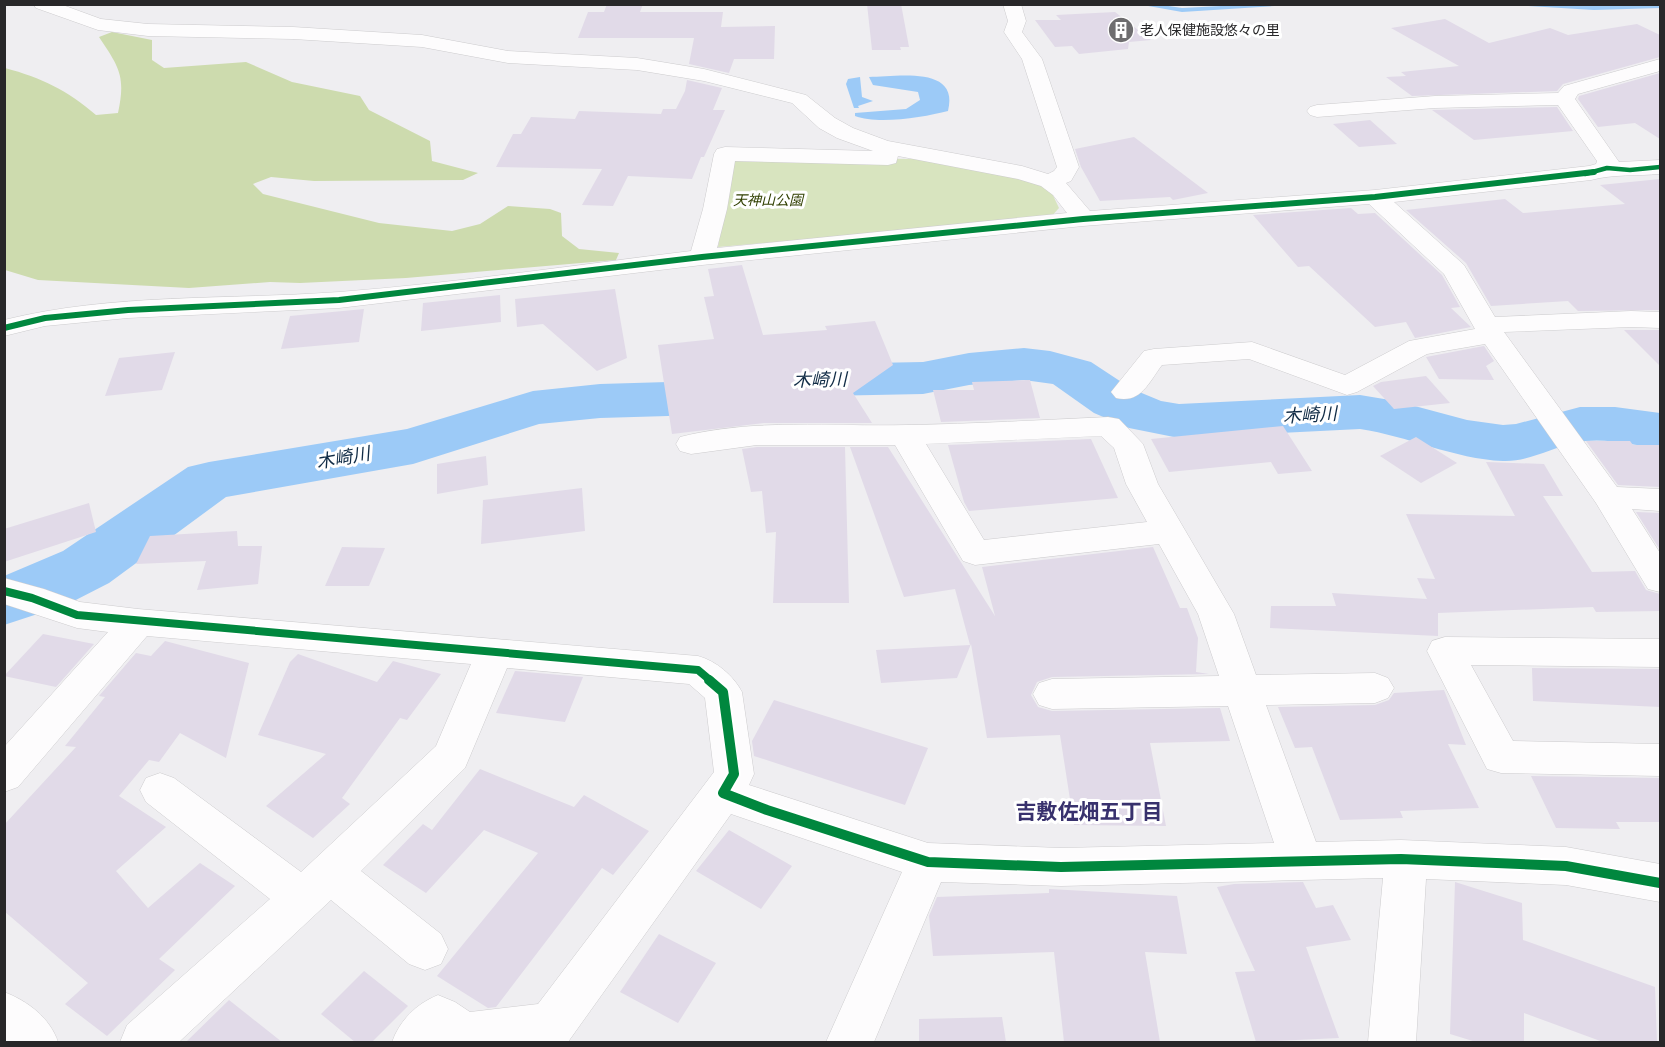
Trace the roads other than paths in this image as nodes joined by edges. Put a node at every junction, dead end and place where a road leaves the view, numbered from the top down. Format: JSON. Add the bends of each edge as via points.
{"nodes":[{"id":1,"x":42,"y":4,"type":"edge"},
{"id":2,"x":1011,"y":4,"type":"edge"},
{"id":3,"x":1660,"y":65,"type":"edge"},
{"id":4,"x":1564,"y":99,"type":"junction"},
{"id":5,"x":1317,"y":111,"type":"dead end"},
{"id":6,"x":929,"y":156,"type":"junction"},
{"id":7,"x":1660,"y":167,"type":"edge"},
{"id":8,"x":1607,"y":168,"type":"junction"},
{"id":9,"x":1049,"y":181,"type":"junction"},
{"id":10,"x":1376,"y":197,"type":"junction"},
{"id":11,"x":1083,"y":219,"type":"junction"},
{"id":12,"x":702,"y":257,"type":"junction"},
{"id":13,"x":1660,"y":320,"type":"edge"},
{"id":14,"x":4,"y":328,"type":"edge"},
{"id":15,"x":1489,"y":330,"type":"junction"},
{"id":16,"x":1126,"y":392,"type":"dead end"},
{"id":17,"x":909,"y":435,"type":"junction"},
{"id":18,"x":691,"y":444,"type":"dead end"},
{"id":19,"x":1608,"y":497,"type":"junction"},
{"id":20,"x":1660,"y":500,"type":"edge"},
{"id":21,"x":1169,"y":531,"type":"junction"},
{"id":22,"x":1660,"y":579,"type":"edge"},
{"id":23,"x":18,"y":595,"type":"edge"},
{"id":24,"x":138,"y":622,"type":"junction"},
{"id":25,"x":1660,"y":652,"type":"edge"},
{"id":26,"x":494,"y":653,"type":"junction"},
{"id":27,"x":1375,"y":688,"type":"dead end"},
{"id":28,"x":1243,"y":690,"type":"junction"},
{"id":29,"x":1052,"y":694,"type":"dead end"},
{"id":30,"x":1660,"y":760,"type":"edge"},
{"id":31,"x":4,"y":775,"type":"edge"},
{"id":32,"x":160,"y":790,"type":"dead end"},
{"id":33,"x":723,"y":793,"type":"junction"},
{"id":34,"x":1401,"y":859,"type":"junction"},
{"id":35,"x":1301,"y":861,"type":"junction"},
{"id":36,"x":928,"y":862,"type":"junction"},
{"id":37,"x":1660,"y":883,"type":"edge"},
{"id":38,"x":316,"y":886,"type":"junction"},
{"id":39,"x":425,"y":949,"type":"dead end"},
{"id":40,"x":4,"y":1015,"type":"edge"},
{"id":41,"x":34,"y":1042,"type":"edge"},
{"id":42,"x":144,"y":1042,"type":"edge"},
{"id":43,"x":416,"y":1042,"type":"edge"},
{"id":44,"x":850,"y":1042,"type":"edge"},
{"id":45,"x":1392,"y":1042,"type":"edge"}],
"edges":[{"from":1,"to":6,"type":"street","via":[[98,24],[148,30],[422,41],[508,57],[637,64],[704,75],[799,99],[845,133],[883,147]]},
{"from":2,"to":9,"type":"street","via":[[1017,21],[1013,32],[1032,58],[1068,167],[1063,176]]},
{"from":3,"to":4,"type":"street","via":[[1571,90]]},
{"from":4,"to":5,"type":"street","via":[[1407,103]]},
{"from":4,"to":8,"type":"street","via":[[1608,161]]},
{"from":6,"to":9,"type":"street"},
{"from":6,"to":12,"type":"street","via":[[725,154]]},
{"from":7,"to":8,"type":"street"},
{"from":8,"to":10,"type":"street"},
{"from":9,"to":11,"type":"street"},
{"from":10,"to":11,"type":"street"},
{"from":10,"to":15,"type":"street","via":[[1455,270]]},
{"from":11,"to":12,"type":"street"},
{"from":12,"to":14,"type":"street","via":[[398,295],[128,310],[45,318]]},
{"from":13,"to":15,"type":"street"},
{"from":15,"to":16,"type":"street","via":[[1419,347],[1347,386],[1252,350],[1154,357]]},
{"from":15,"to":19,"type":"street"},
{"from":17,"to":18,"type":"street","via":[[757,435]]},
{"from":17,"to":21,"type":"street","via":[[1108,426],[1128,444],[1142,484]]},
{"from":17,"to":21,"type":"street","via":[[911,446],[975,553]]},
{"from":19,"to":20,"type":"street"},
{"from":19,"to":22,"type":"street"},
{"from":21,"to":28,"type":"street","via":[[1216,614]]},
{"from":23,"to":24,"type":"street","via":[[77,615]]},
{"from":24,"to":26,"type":"street"},
{"from":24,"to":31,"type":"street"},
{"from":25,"to":30,"type":"street","via":[[1445,651],[1501,757]]},
{"from":26,"to":33,"type":"street","via":[[698,670],[723,692],[734,774]]},
{"from":26,"to":38,"type":"street","via":[[451,756]]},
{"from":27,"to":28,"type":"street"},
{"from":28,"to":29,"type":"street"},
{"from":28,"to":35,"type":"street"},
{"from":32,"to":38,"type":"street"},
{"from":33,"to":36,"type":"street"},
{"from":33,"to":43,"type":"street","via":[[551,1026],[464,1037],[438,1018]]},
{"from":34,"to":35,"type":"street"},
{"from":34,"to":37,"type":"street","via":[[1566,866]]},
{"from":34,"to":45,"type":"street","via":[[1405,881]]},
{"from":35,"to":36,"type":"street","via":[[1061,867]]},
{"from":36,"to":44,"type":"street"},
{"from":38,"to":39,"type":"street"},
{"from":38,"to":42,"type":"street"},
{"from":40,"to":41,"type":"street"}]}
